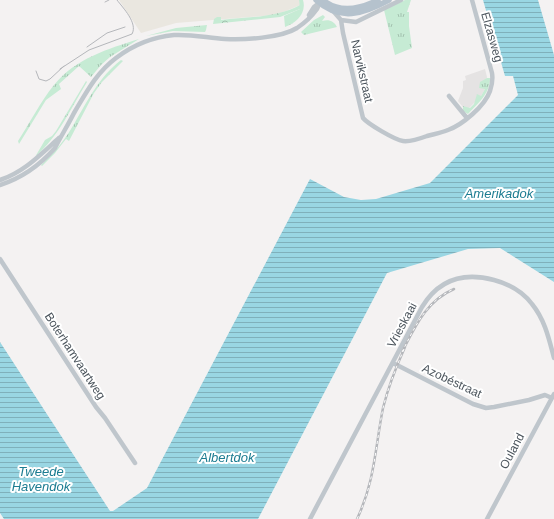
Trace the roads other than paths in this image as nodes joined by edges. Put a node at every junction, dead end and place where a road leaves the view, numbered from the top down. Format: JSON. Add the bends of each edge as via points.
{"nodes":[{"id":1,"x":378,"y":0,"type":"edge"},
{"id":2,"x":390,"y":0,"type":"edge"},
{"id":3,"x":401,"y":0,"type":"edge"},
{"id":4,"x":472,"y":0,"type":"edge"},
{"id":5,"x":320,"y":1,"type":"edge"},
{"id":6,"x":345,"y":11,"type":"junction"},
{"id":7,"x":334,"y":12,"type":"junction"},
{"id":8,"x":342,"y":20,"type":"junction"},
{"id":9,"x":449,"y":96,"type":"dead end"},
{"id":10,"x":467,"y":118,"type":"junction"},
{"id":11,"x":61,"y":135,"type":"junction"},
{"id":12,"x":0,"y":180,"type":"edge"},
{"id":13,"x":0,"y":185,"type":"edge"},
{"id":14,"x":0,"y":259,"type":"edge"},
{"id":15,"x":554,"y":358,"type":"edge"},
{"id":16,"x":393,"y":363,"type":"junction"},
{"id":17,"x":553,"y":396,"type":"edge"},
{"id":18,"x":135,"y":464,"type":"dead end"},
{"id":19,"x":310,"y":519,"type":"edge"},
{"id":20,"x":487,"y":519,"type":"edge"}],
"edges":[{"from":1,"to":6,"type":"main road"},
{"from":2,"to":6,"type":"main road","via":[[369,10]]},
{"from":3,"to":8,"type":"street","via":[[356,22]]},
{"from":4,"to":10,"type":"street","name":"Elzasweg","via":[[492,80],[488,96]]},
{"from":5,"to":6,"type":"main road"},
{"from":5,"to":7,"type":"main road"},
{"from":5,"to":11,"type":"street","via":[[305,22],[291,31],[249,39],[175,35],[133,47],[113,61],[95,79]]},
{"from":6,"to":7,"type":"main road"},
{"from":7,"to":8,"type":"street"},
{"from":8,"to":10,"type":"street","name":"Narvikstraat","via":[[361,112],[368,124],[398,140],[408,141],[447,131]]},
{"from":9,"to":10,"type":"street"},
{"from":11,"to":12,"type":"street","via":[[29,165]]},
{"from":11,"to":13,"type":"street","via":[[54,148],[39,163],[24,174]]},
{"from":14,"to":18,"type":"street","name":"Boterhamvaartweg"},
{"from":15,"to":16,"type":"street","name":"Vrieskaai","via":[[543,322],[525,295],[498,281],[468,277],[445,284],[427,298]]},
{"from":16,"to":17,"type":"street","name":"Azobéstraat","via":[[486,408],[545,395]]},
{"from":16,"to":19,"type":"street","name":"Vrieskaai"},
{"from":17,"to":20,"type":"street","name":"Ouland"}]}
